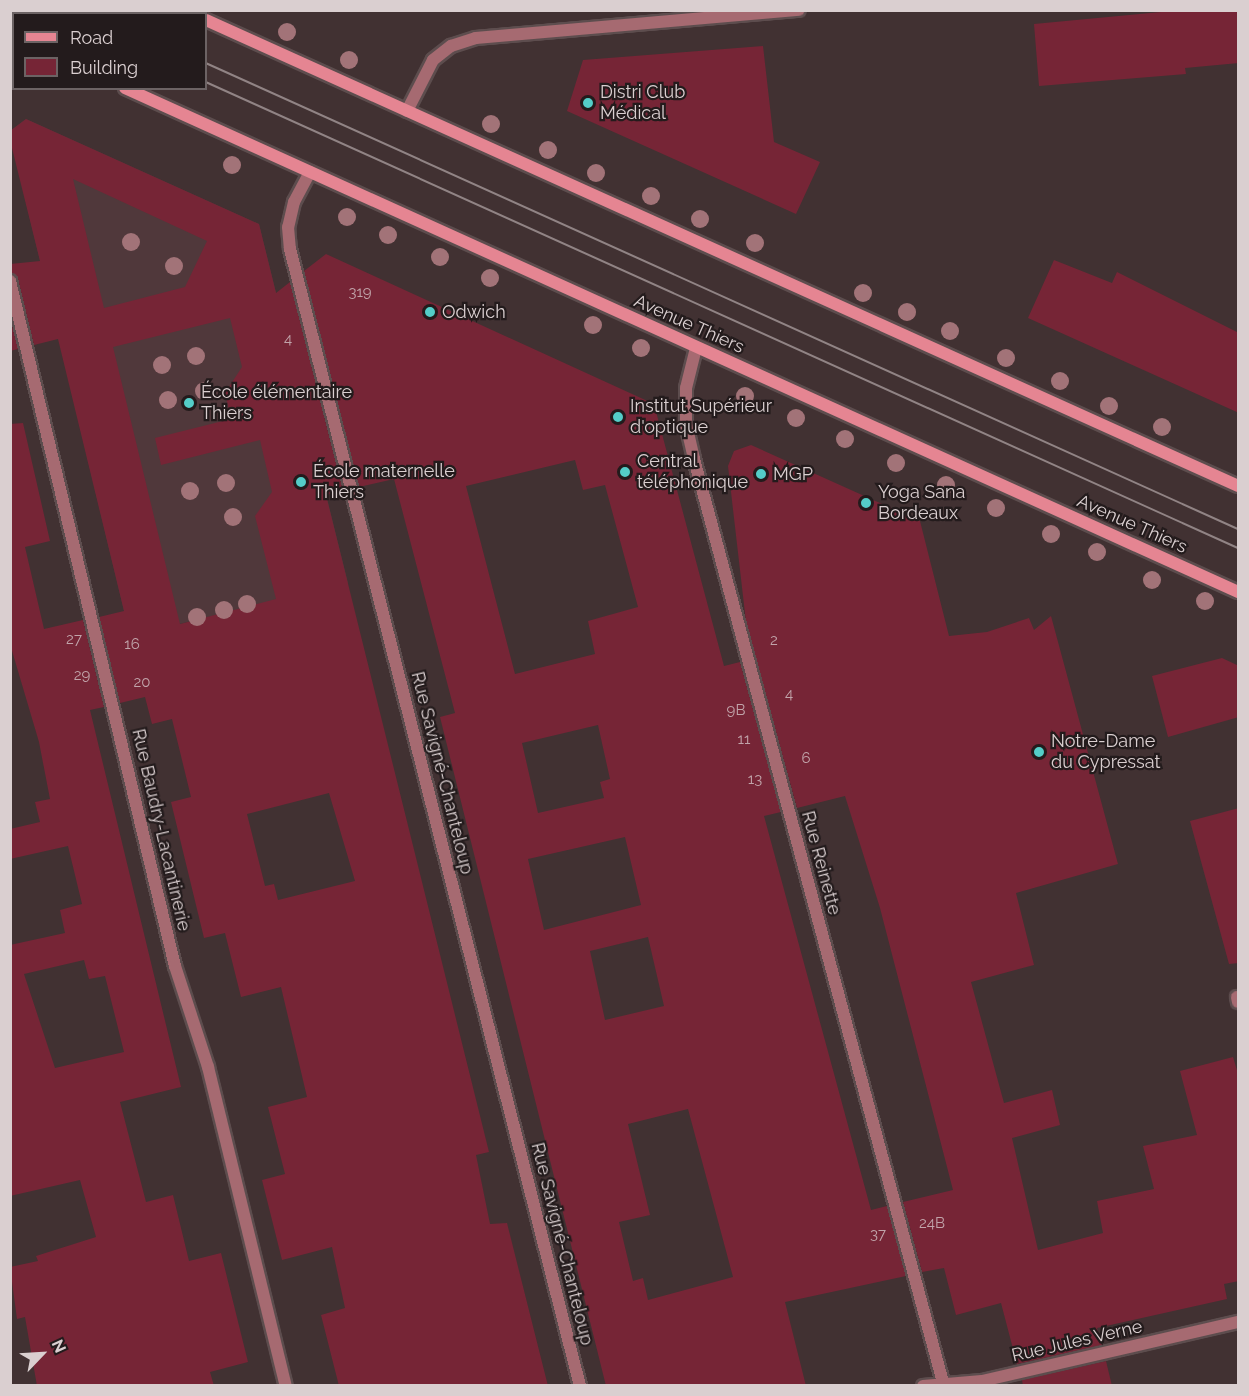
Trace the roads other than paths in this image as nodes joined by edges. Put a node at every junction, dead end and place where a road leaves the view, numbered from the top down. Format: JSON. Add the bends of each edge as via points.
{"nodes":[{"id":1,"x":798,"y":10,"type":"edge"},
{"id":2,"x":644,"y":16,"type":"edge"},
{"id":3,"x":207,"y":20,"type":"edge"},
{"id":4,"x":129,"y":90,"type":"edge"},
{"id":5,"x":407,"y":111,"type":"junction"},
{"id":6,"x":310,"y":172,"type":"junction"},
{"id":7,"x":10,"y":281,"type":"edge"},
{"id":8,"x":696,"y":348,"type":"junction"},
{"id":9,"x":1239,"y":486,"type":"edge"},
{"id":10,"x":1239,"y":591,"type":"edge"},
{"id":11,"x":1239,"y":1322,"type":"edge"},
{"id":12,"x":944,"y":1385,"type":"edge"},
{"id":13,"x":286,"y":1386,"type":"edge"},
{"id":14,"x":580,"y":1386,"type":"edge"},
{"id":15,"x":923,"y":1386,"type":"edge"}],
"edges":[{"from":1,"to":2,"type":"street"},
{"from":2,"to":5,"type":"street","via":[[502,33],[451,46],[433,60]]},
{"from":3,"to":5,"type":"main road"},
{"from":4,"to":6,"type":"main road","name":"Avenue Thiers"},
{"from":5,"to":9,"type":"main road"},
{"from":6,"to":8,"type":"main road","name":"Avenue Thiers"},
{"from":6,"to":14,"type":"street","name":"Rue Savigné-Chanteloup","via":[[294,202],[288,227],[290,249]]},
{"from":7,"to":13,"type":"street","name":"Rue Baudry-Lacantinerie","via":[[175,966],[208,1067]]},
{"from":8,"to":10,"type":"main road","name":"Avenue Thiers"},
{"from":8,"to":12,"type":"street","name":"Rue Reinette","via":[[686,388],[686,424],[694,459]]},
{"from":11,"to":12,"type":"street","name":"Rue Jules Verne","via":[[982,1381]]},
{"from":12,"to":15,"type":"street","name":"Rue Jules Verne"}]}
